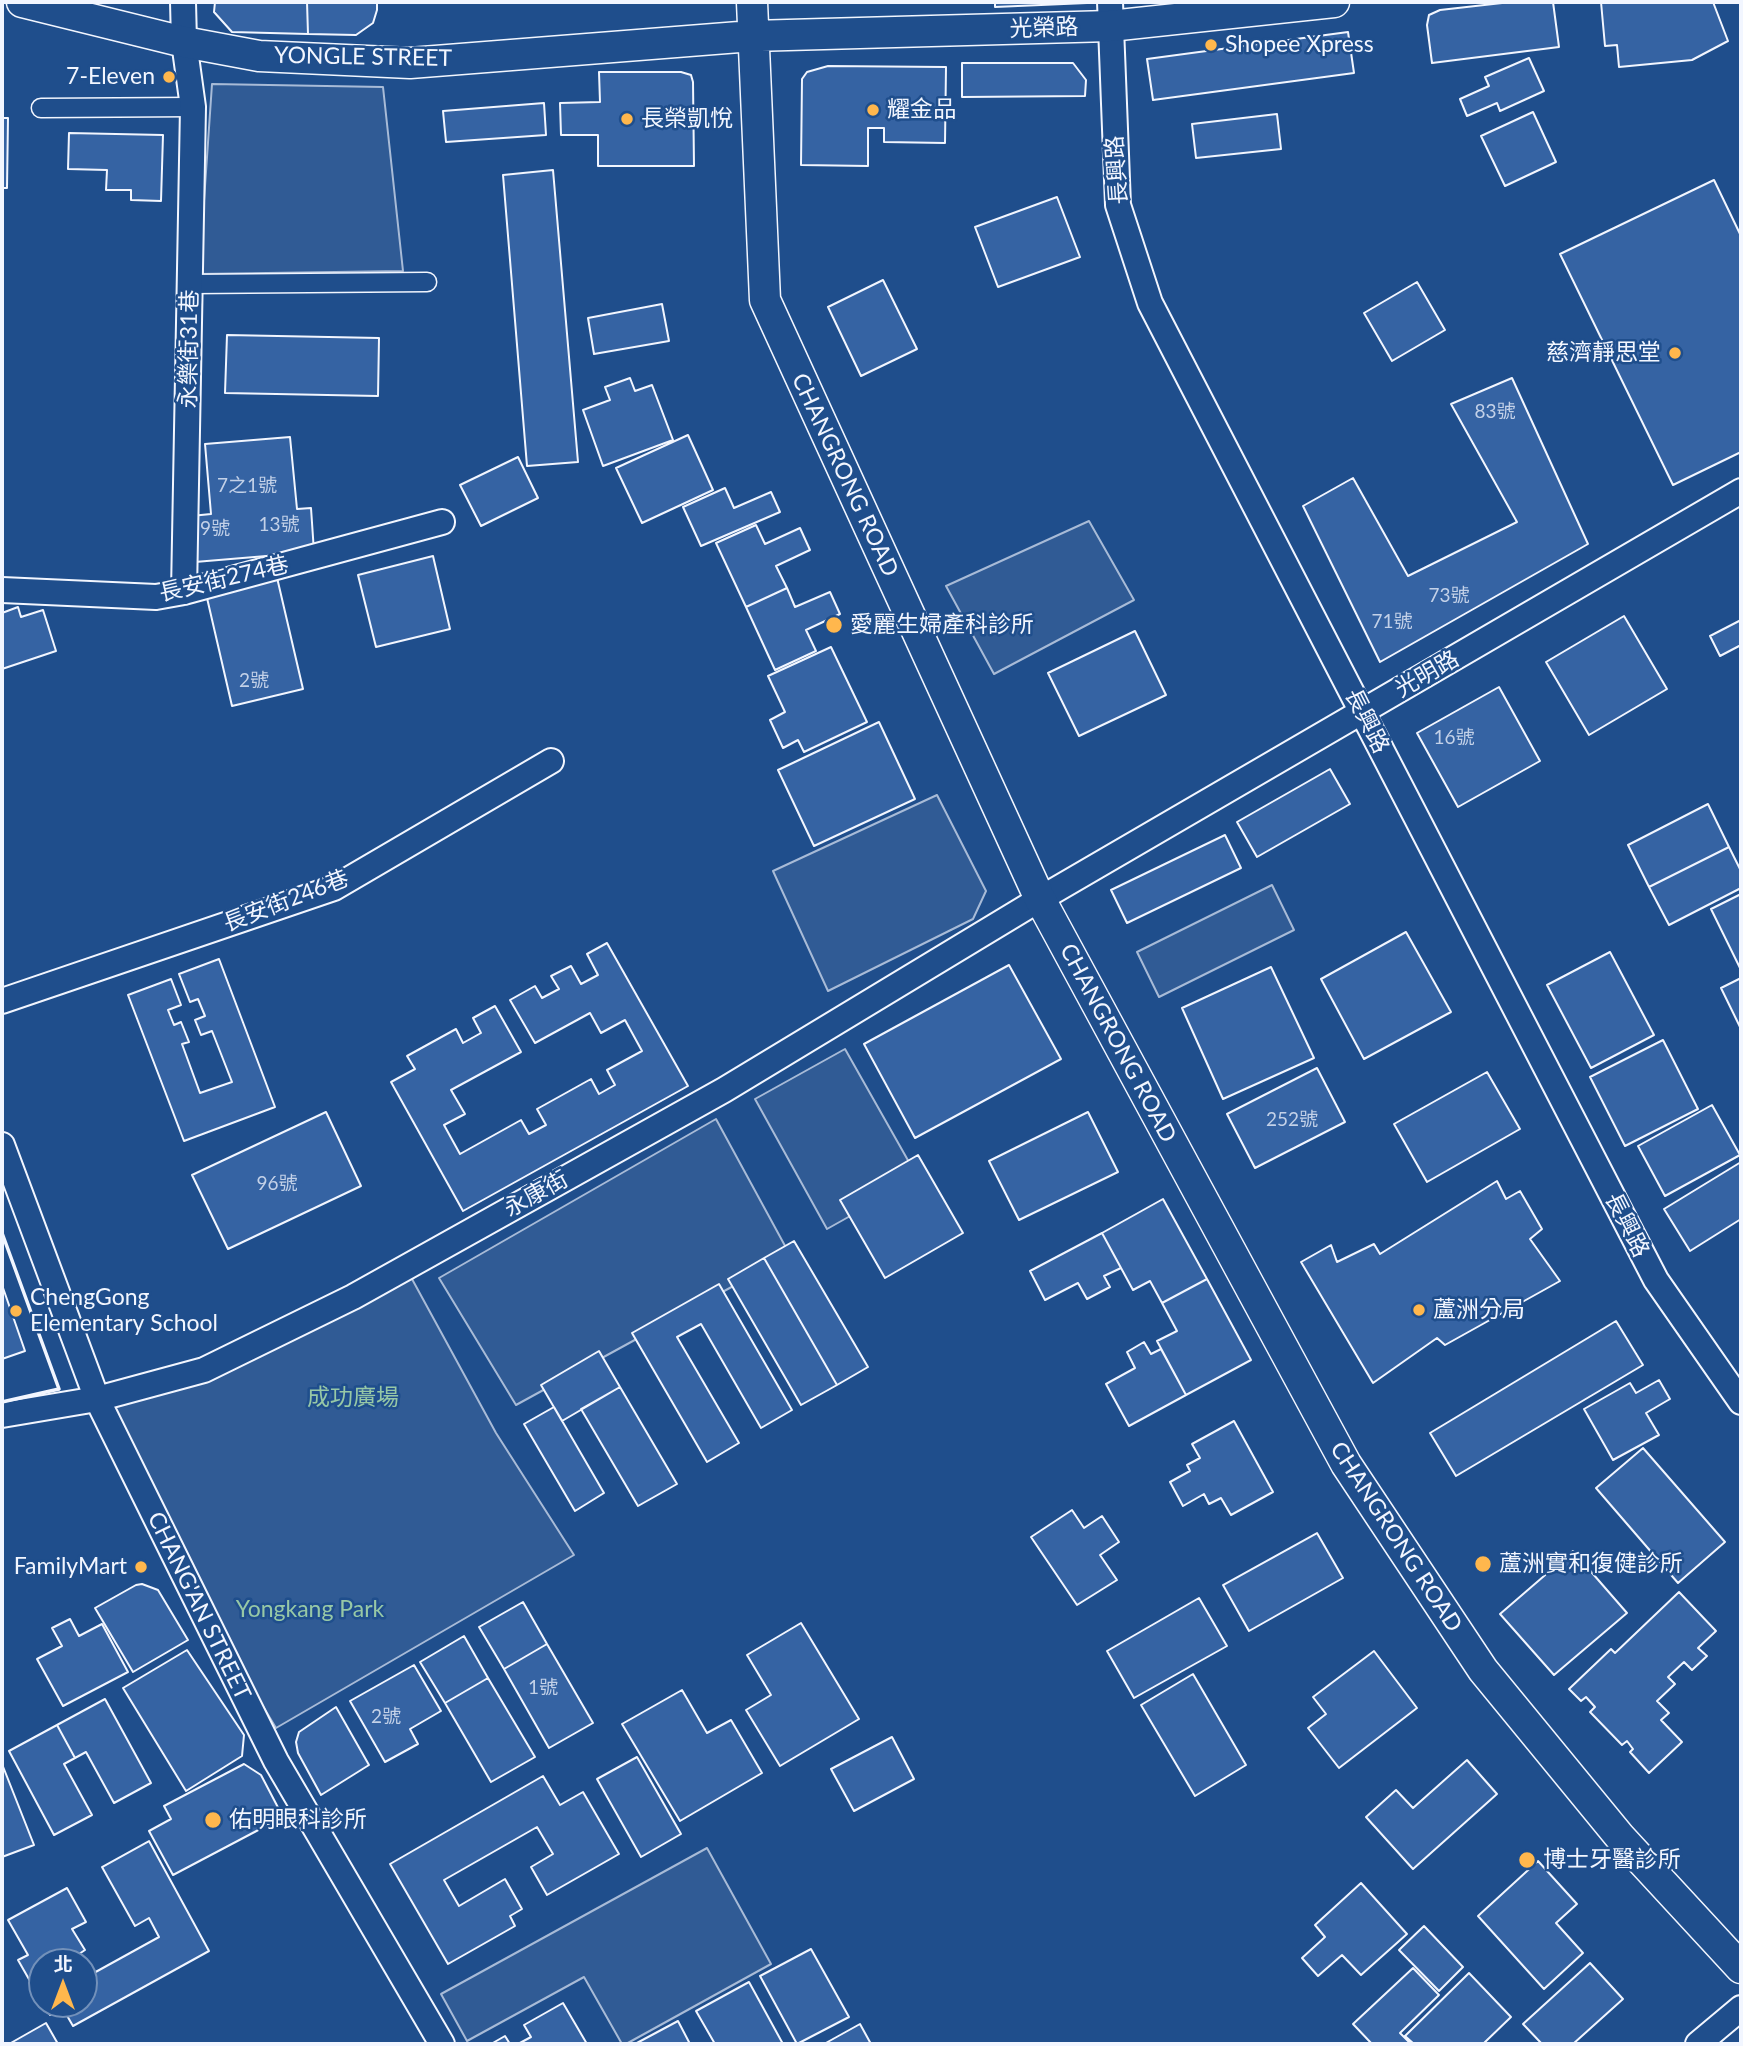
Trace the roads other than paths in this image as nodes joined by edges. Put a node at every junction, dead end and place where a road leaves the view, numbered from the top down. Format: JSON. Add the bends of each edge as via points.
{"nodes":[{"id":1,"x":22,"y":2,"type":"edge"},
{"id":2,"x":183,"y":2,"type":"edge"},
{"id":3,"x":752,"y":2,"type":"edge"},
{"id":4,"x":1334,"y":2,"type":"edge"},
{"id":5,"x":1110,"y":14,"type":"edge"},
{"id":6,"x":752,"y":36,"type":"junction"},
{"id":7,"x":184,"y":42,"type":"junction"},
{"id":8,"x":193,"y":107,"type":"junction"},
{"id":9,"x":41,"y":108,"type":"dead end"},
{"id":10,"x":427,"y":282,"type":"dead end"},
{"id":11,"x":191,"y":284,"type":"junction"},
{"id":12,"x":1741,"y":491,"type":"edge"},
{"id":13,"x":442,"y":522,"type":"dead end"},
{"id":14,"x":2,"y":590,"type":"edge"},
{"id":15,"x":184,"y":592,"type":"junction"},
{"id":16,"x":1363,"y":712,"type":"junction"},
{"id":17,"x":551,"y":761,"type":"dead end"},
{"id":18,"x":1040,"y":899,"type":"junction"},
{"id":19,"x":2,"y":1001,"type":"edge"},
{"id":20,"x":2,"y":1145,"type":"edge"},
{"id":21,"x":97,"y":1399,"type":"junction"},
{"id":22,"x":1741,"y":1402,"type":"edge"},
{"id":23,"x":2,"y":1415,"type":"edge"},
{"id":24,"x":1741,"y":1968,"type":"edge"},
{"id":25,"x":1741,"y":2008,"type":"edge"},
{"id":26,"x":442,"y":2044,"type":"edge"},
{"id":27,"x":1698,"y":2044,"type":"edge"}],
"edges":[{"from":1,"to":7,"type":"street","name":"YONGLE STREET"},
{"from":2,"to":7,"type":"street","name":"永樂街31巷"},
{"from":3,"to":6,"type":"street","name":"CHANGRONG ROAD"},
{"from":4,"to":5,"type":"street","name":"光榮路"},
{"from":5,"to":6,"type":"street","name":"光榮路"},
{"from":5,"to":16,"type":"street","name":"長興路","via":[[1118,205],[1150,303]]},
{"from":6,"to":7,"type":"street","name":"YONGLE STREET","via":[[410,62],[259,56]]},
{"from":6,"to":18,"type":"street","name":"CHANGRONG ROAD","via":[[765,300]]},
{"from":7,"to":8,"type":"street","name":"永樂街31巷"},
{"from":8,"to":9,"type":"street"},
{"from":8,"to":11,"type":"street","name":"永樂街31巷"},
{"from":10,"to":11,"type":"street"},
{"from":11,"to":15,"type":"street","name":"永樂街31巷"},
{"from":12,"to":16,"type":"street","name":"光明路"},
{"from":13,"to":15,"type":"street","name":"長安街274巷"},
{"from":14,"to":15,"type":"street","name":"長安街274巷","via":[[156,597]]},
{"from":16,"to":18,"type":"street","name":"光明路"},
{"from":16,"to":22,"type":"street","name":"長興路","via":[[1656,1280]]},
{"from":17,"to":19,"type":"street","name":"長安街246巷","via":[[334,888]]},
{"from":18,"to":21,"type":"street","name":"永康街","via":[[724,1090],[353,1297],[204,1370]]},
{"from":18,"to":24,"type":"street","name":"CHANGRONG ROAD","via":[[1346,1464],[1483,1670],[1620,1837]]},
{"from":20,"to":21,"type":"street","name":"CHANG'AN STREET"},
{"from":21,"to":23,"type":"street","name":"永康街"},
{"from":21,"to":26,"type":"street","name":"CHANG'AN STREET","via":[[276,1761]]},
{"from":25,"to":27,"type":"street"}]}
